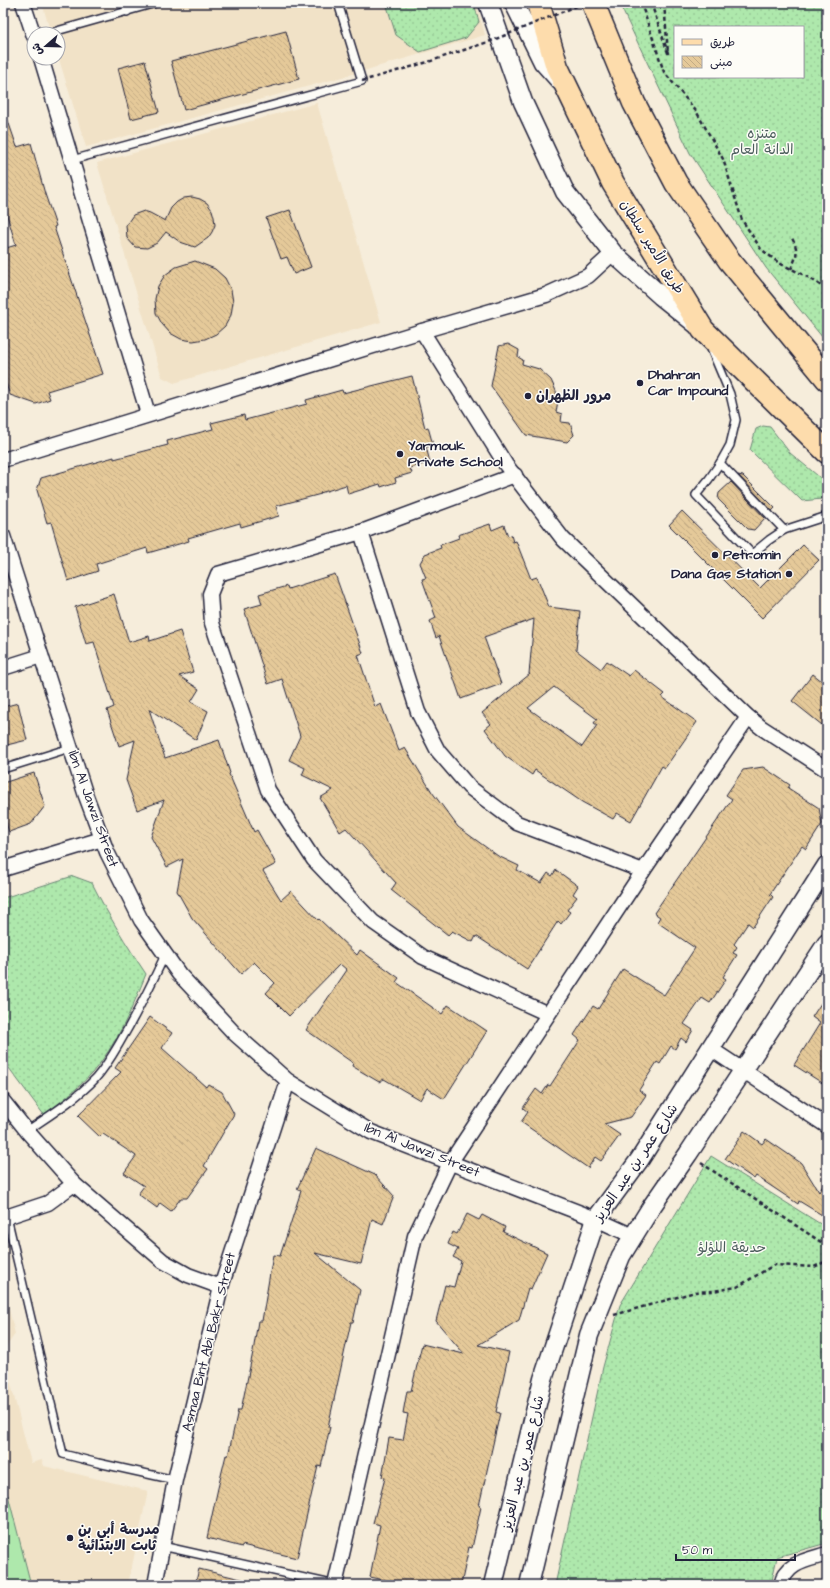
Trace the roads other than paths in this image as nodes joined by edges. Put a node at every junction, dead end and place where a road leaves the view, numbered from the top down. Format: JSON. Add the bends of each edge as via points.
{"nodes":[{"id":1,"x":23,"y":3,"type":"edge"},
{"id":2,"x":124,"y":3,"type":"edge"},
{"id":3,"x":156,"y":3,"type":"edge"},
{"id":4,"x":338,"y":3,"type":"edge"},
{"id":5,"x":488,"y":3,"type":"edge"},
{"id":6,"x":514,"y":3,"type":"edge"},
{"id":7,"x":538,"y":3,"type":"edge"},
{"id":8,"x":594,"y":3,"type":"edge"},
{"id":9,"x":127,"y":12,"type":"junction"},
{"id":10,"x":31,"y":26,"type":"edge"},
{"id":11,"x":66,"y":29,"type":"edge"},
{"id":12,"x":43,"y":66,"type":"edge"},
{"id":13,"x":567,"y":90,"type":"junction"},
{"id":14,"x":72,"y":160,"type":"junction"},
{"id":15,"x":613,"y":253,"type":"junction"},
{"id":16,"x":703,"y":330,"type":"junction"},
{"id":17,"x":422,"y":331,"type":"junction"},
{"id":18,"x":827,"y":379,"type":"edge"},
{"id":19,"x":148,"y":414,"type":"junction"},
{"id":20,"x":827,"y":452,"type":"edge"},
{"id":21,"x":3,"y":460,"type":"edge"},
{"id":22,"x":720,"y":463,"type":"junction"},
{"id":23,"x":515,"y":475,"type":"junction"},
{"id":24,"x":827,"y":516,"type":"edge"},
{"id":25,"x":784,"y":530,"type":"junction"},
{"id":26,"x":361,"y":532,"type":"junction"},
{"id":27,"x":3,"y":536,"type":"edge"},
{"id":28,"x":41,"y":656,"type":"junction"},
{"id":29,"x":3,"y":668,"type":"edge"},
{"id":30,"x":748,"y":717,"type":"junction"},
{"id":31,"x":70,"y":748,"type":"junction"},
{"id":32,"x":3,"y":769,"type":"edge"},
{"id":33,"x":827,"y":770,"type":"edge"},
{"id":34,"x":102,"y":839,"type":"junction"},
{"id":35,"x":827,"y":865,"type":"edge"},
{"id":36,"x":3,"y":869,"type":"edge"},
{"id":37,"x":643,"y":871,"type":"junction"},
{"id":38,"x":827,"y":943,"type":"edge"},
{"id":39,"x":165,"y":955,"type":"junction"},
{"id":40,"x":548,"y":1014,"type":"junction"},
{"id":41,"x":711,"y":1050,"type":"junction"},
{"id":42,"x":743,"y":1071,"type":"junction"},
{"id":43,"x":288,"y":1081,"type":"junction"},
{"id":44,"x":3,"y":1101,"type":"edge"},
{"id":45,"x":827,"y":1126,"type":"edge"},
{"id":46,"x":27,"y":1131,"type":"junction"},
{"id":47,"x":450,"y":1162,"type":"junction"},
{"id":48,"x":74,"y":1184,"type":"junction"},
{"id":49,"x":5,"y":1218,"type":"edge"},
{"id":50,"x":596,"y":1219,"type":"junction"},
{"id":51,"x":634,"y":1236,"type":"junction"},
{"id":52,"x":221,"y":1287,"type":"junction"},
{"id":53,"x":174,"y":1480,"type":"junction"},
{"id":54,"x":162,"y":1546,"type":"junction"},
{"id":55,"x":827,"y":1554,"type":"edge"},
{"id":56,"x":155,"y":1585,"type":"edge"},
{"id":57,"x":336,"y":1585,"type":"edge"},
{"id":58,"x":493,"y":1585,"type":"edge"},
{"id":59,"x":529,"y":1585,"type":"edge"},
{"id":60,"x":781,"y":1585,"type":"edge"}],
"edges":[{"from":1,"to":10,"type":"street"},
{"from":2,"to":9,"type":"lane"},
{"from":3,"to":9,"type":"lane"},
{"from":4,"to":14,"type":"lane","via":[[362,82]]},
{"from":5,"to":15,"type":"street","via":[[523,102],[565,192]]},
{"from":6,"to":13,"type":"street","via":[[543,62]]},
{"from":7,"to":13,"type":"main road","name":"طريق الأمير سلطان","via":[[557,67]]},
{"from":8,"to":18,"type":"main road","via":[[634,103],[676,183],[729,260]]},
{"from":9,"to":11,"type":"lane"},
{"from":12,"to":14,"type":"street"},
{"from":13,"to":16,"type":"main road","name":"طريق الأمير سلطان","via":[[613,183]]},
{"from":14,"to":19,"type":"street"},
{"from":15,"to":16,"type":"street"},
{"from":15,"to":17,"type":"street","via":[[588,276],[546,295]]},
{"from":16,"to":20,"type":"main road","name":"طريق الأمير سلطان"},
{"from":16,"to":22,"type":"lane","via":[[730,394],[736,420],[730,446]]},
{"from":17,"to":19,"type":"street"},
{"from":17,"to":23,"type":"street","via":[[506,465]]},
{"from":19,"to":21,"type":"street"},
{"from":22,"to":25,"type":"lane"},
{"from":22,"to":25,"type":"lane","via":[[696,495],[742,544],[752,554]]},
{"from":23,"to":26,"type":"street"},
{"from":23,"to":30,"type":"street","via":[[563,539]]},
{"from":24,"to":25,"type":"lane"},
{"from":26,"to":37,"type":"street","via":[[418,712],[438,751],[469,787],[517,823]]},
{"from":26,"to":40,"type":"street","via":[[218,574],[210,594],[212,623],[268,790],[314,860],[373,922],[423,957]]},
{"from":27,"to":28,"type":"street","name":"Ibn Al Jawzi Street"},
{"from":28,"to":29,"type":"street"},
{"from":28,"to":31,"type":"street","name":"Ibn Al Jawzi Street"},
{"from":30,"to":33,"type":"street"},
{"from":30,"to":37,"type":"street"},
{"from":31,"to":32,"type":"lane"},
{"from":31,"to":34,"type":"street","name":"Ibn Al Jawzi Street"},
{"from":34,"to":36,"type":"street"},
{"from":34,"to":39,"type":"street","name":"Ibn Al Jawzi Street","via":[[141,920]]},
{"from":35,"to":41,"type":"street","name":"شارع عمر بن عبد العزيز"},
{"from":37,"to":40,"type":"street"},
{"from":38,"to":42,"type":"street"},
{"from":39,"to":43,"type":"street","name":"Ibn Al Jawzi Street","via":[[179,974],[234,1033]]},
{"from":39,"to":46,"type":"lane","via":[[129,1027],[95,1079],[74,1098]]},
{"from":40,"to":47,"type":"street"},
{"from":41,"to":42,"type":"street"},
{"from":41,"to":50,"type":"street","name":"شارع عمر بن عبد العزيز","via":[[640,1159]]},
{"from":42,"to":45,"type":"street"},
{"from":42,"to":51,"type":"street"},
{"from":43,"to":47,"type":"street","name":"Ibn Al Jawzi Street","via":[[371,1132]]},
{"from":43,"to":52,"type":"street","name":"Asmaa Bint Abi Bakr Street"},
{"from":44,"to":46,"type":"street"},
{"from":46,"to":48,"type":"street"},
{"from":47,"to":50,"type":"street","name":"Ibn Al Jawzi Street"},
{"from":47,"to":57,"type":"street","via":[[415,1236]]},
{"from":48,"to":49,"type":"street","via":[[48,1203]]},
{"from":48,"to":52,"type":"street","via":[[163,1261],[188,1275]]},
{"from":49,"to":53,"type":"lane","via":[[63,1454]]},
{"from":50,"to":51,"type":"street","name":"Ibn Al Jawzi Street"},
{"from":50,"to":58,"type":"street","name":"شارع عمر بن عبد العزيز","via":[[543,1379]]},
{"from":51,"to":59,"type":"street","via":[[621,1256],[589,1335]]},
{"from":52,"to":53,"type":"street","name":"Asmaa Bint Abi Bakr Street"},
{"from":53,"to":54,"type":"street","name":"Asmaa Bint Abi Bakr Street"},
{"from":54,"to":56,"type":"street","name":"Asmaa Bint Abi Bakr Street"},
{"from":54,"to":57,"type":"lane"},
{"from":55,"to":60,"type":"street","via":[[795,1564],[788,1570]]}]}
